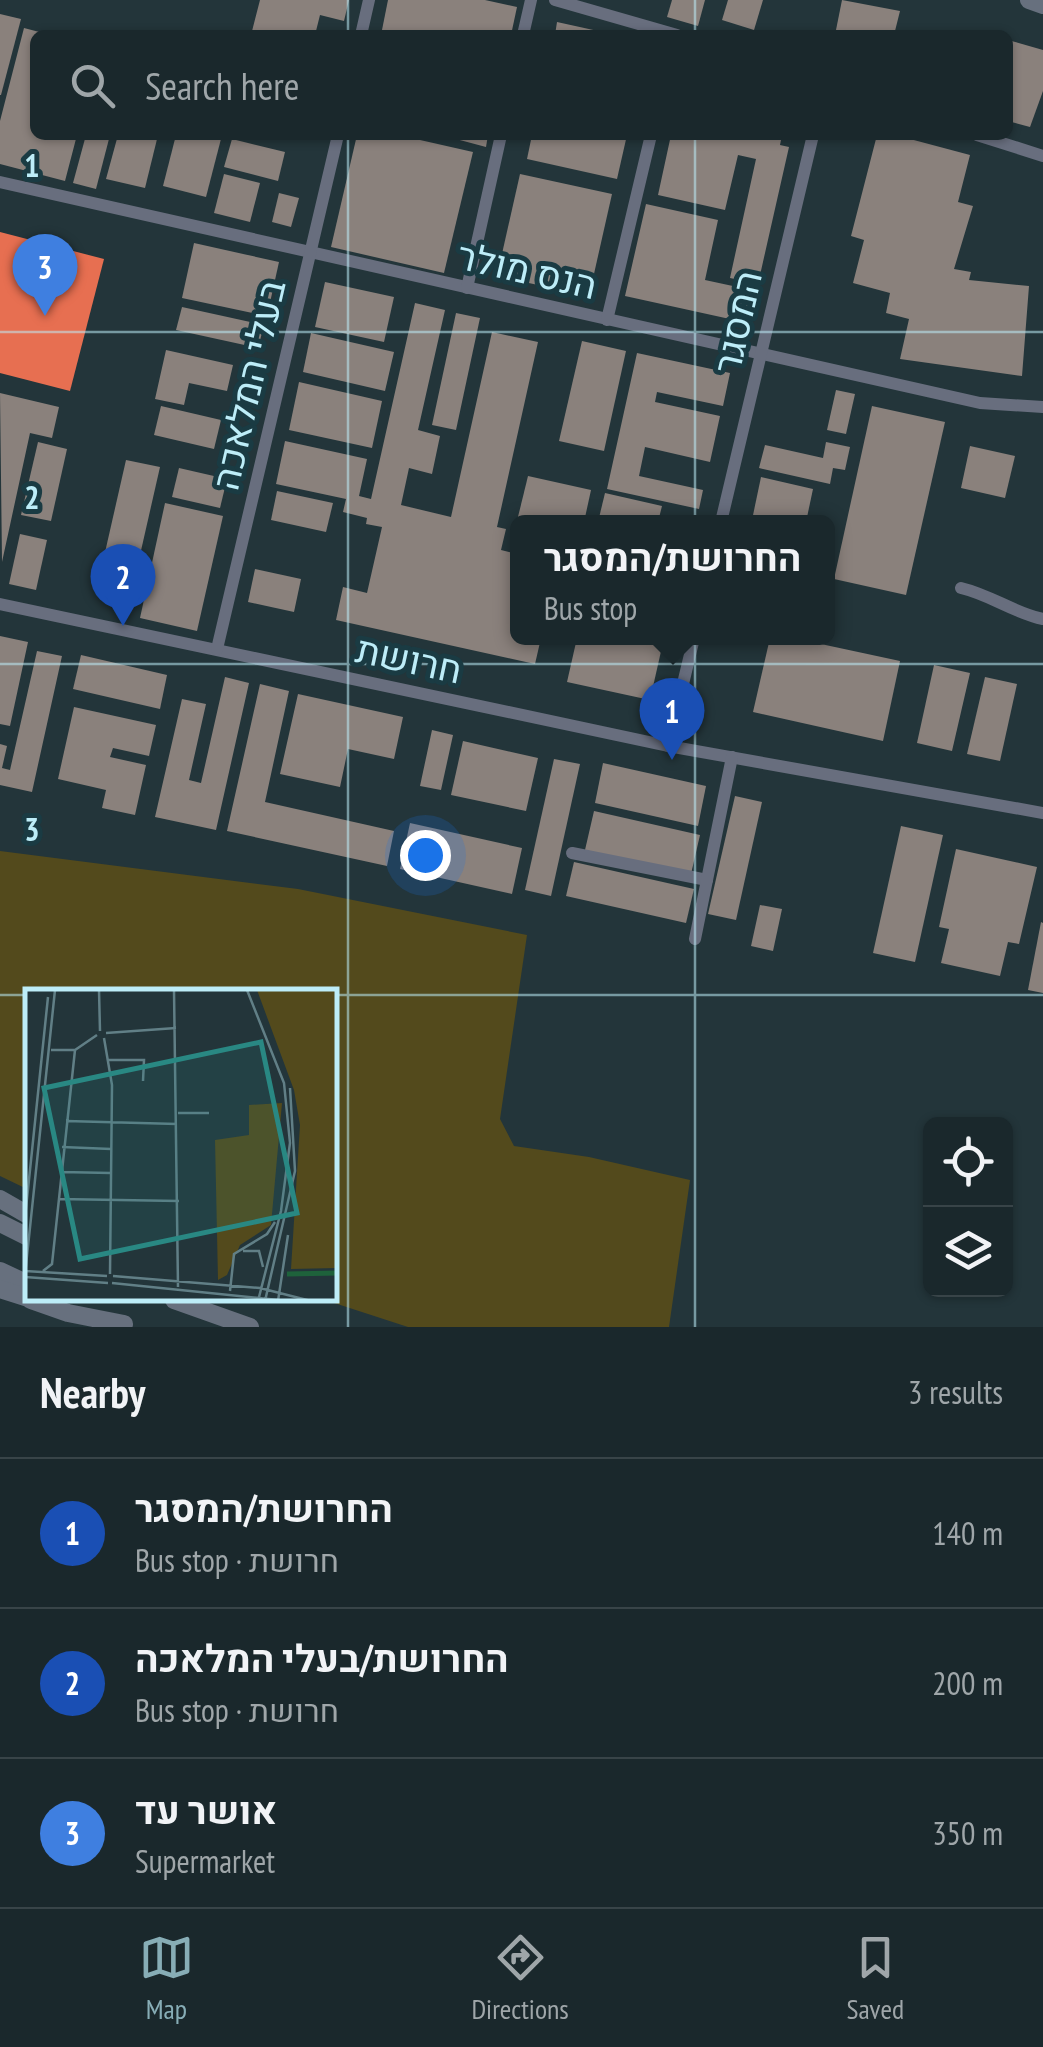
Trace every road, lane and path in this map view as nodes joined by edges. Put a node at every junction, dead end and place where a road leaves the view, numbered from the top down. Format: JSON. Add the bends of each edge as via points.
{"nodes":[{"id":1,"x":369,"y":0,"type":"edge"},
{"id":2,"x":531,"y":0,"type":"edge"},
{"id":3,"x":555,"y":0,"type":"edge"},
{"id":4,"x":1028,"y":0,"type":"edge"},
{"id":5,"x":1043,"y":4,"type":"edge"},
{"id":6,"x":362,"y":30,"type":"edge"},
{"id":7,"x":524,"y":30,"type":"edge"},
{"id":8,"x":659,"y":30,"type":"edge"},
{"id":9,"x":337,"y":140,"type":"edge"},
{"id":10,"x":500,"y":140,"type":"edge"},
{"id":11,"x":650,"y":140,"type":"edge"},
{"id":12,"x":812,"y":140,"type":"edge"},
{"id":13,"x":993,"y":140,"type":"edge"},
{"id":14,"x":1043,"y":156,"type":"edge"},
{"id":15,"x":0,"y":182,"type":"edge"},
{"id":16,"x":312,"y":253,"type":"junction"},
{"id":17,"x":466,"y":288,"type":"junction"},
{"id":18,"x":607,"y":320,"type":"junction"},
{"id":19,"x":761,"y":354,"type":"junction"},
{"id":20,"x":1043,"y":407,"type":"edge"},
{"id":21,"x":723,"y":515,"type":"edge"},
{"id":22,"x":961,"y":588,"type":"dead end"},
{"id":23,"x":0,"y":604,"type":"edge"},
{"id":24,"x":1043,"y":619,"type":"edge"},
{"id":25,"x":692,"y":645,"type":"edge"},
{"id":26,"x":218,"y":649,"type":"junction"},
{"id":27,"x":668,"y":746,"type":"junction"},
{"id":28,"x":732,"y":758,"type":"junction"},
{"id":29,"x":1043,"y":813,"type":"edge"},
{"id":30,"x":572,"y":853,"type":"dead end"},
{"id":31,"x":707,"y":880,"type":"junction"},
{"id":32,"x":695,"y":939,"type":"dead end"},
{"id":33,"x":0,"y":1199,"type":"edge"},
{"id":34,"x":25,"y":1213,"type":"edge"},
{"id":35,"x":0,"y":1224,"type":"edge"},
{"id":36,"x":25,"y":1236,"type":"edge"},
{"id":37,"x":0,"y":1271,"type":"edge"},
{"id":38,"x":25,"y":1283,"type":"edge"},
{"id":39,"x":0,"y":1288,"type":"edge"},
{"id":40,"x":25,"y":1297,"type":"edge"},
{"id":41,"x":37,"y":1302,"type":"edge"},
{"id":42,"x":69,"y":1302,"type":"edge"},
{"id":43,"x":180,"y":1302,"type":"edge"},
{"id":44,"x":128,"y":1326,"type":"edge"},
{"id":45,"x":250,"y":1327,"type":"edge"}],
"edges":[{"from":1,"to":6,"type":"street"},
{"from":2,"to":7,"type":"street"},
{"from":3,"to":8,"type":"street"},
{"from":4,"to":5,"type":"highway"},
{"from":9,"to":16,"type":"street","name":"בעלי המלאכה"},
{"from":10,"to":17,"type":"street"},
{"from":11,"to":18,"type":"street"},
{"from":12,"to":19,"type":"street","name":"המסגר"},
{"from":13,"to":14,"type":"street"},
{"from":15,"to":16,"type":"street","name":"הנס מולר"},
{"from":16,"to":17,"type":"street","name":"הנס מולר"},
{"from":16,"to":26,"type":"street","name":"בעלי המלאכה"},
{"from":17,"to":18,"type":"street","name":"הנס מולר"},
{"from":18,"to":19,"type":"street","name":"הנס מולר"},
{"from":19,"to":20,"type":"street","name":"הנס מולר","via":[[980,403]]},
{"from":19,"to":21,"type":"street","name":"המסגר"},
{"from":22,"to":24,"type":"street"},
{"from":23,"to":26,"type":"street","name":"חרושת"},
{"from":25,"to":27,"type":"street"},
{"from":26,"to":27,"type":"street","name":"חרושת"},
{"from":27,"to":28,"type":"street","name":"חרושת"},
{"from":28,"to":29,"type":"street","name":"חרושת"},
{"from":28,"to":31,"type":"street"},
{"from":30,"to":31,"type":"street"},
{"from":31,"to":32,"type":"street"},
{"from":33,"to":34,"type":"highway"},
{"from":35,"to":36,"type":"highway"},
{"from":37,"to":38,"type":"highway"},
{"from":39,"to":40,"type":"highway"},
{"from":41,"to":44,"type":"highway"},
{"from":42,"to":44,"type":"highway"},
{"from":43,"to":45,"type":"highway"}]}
